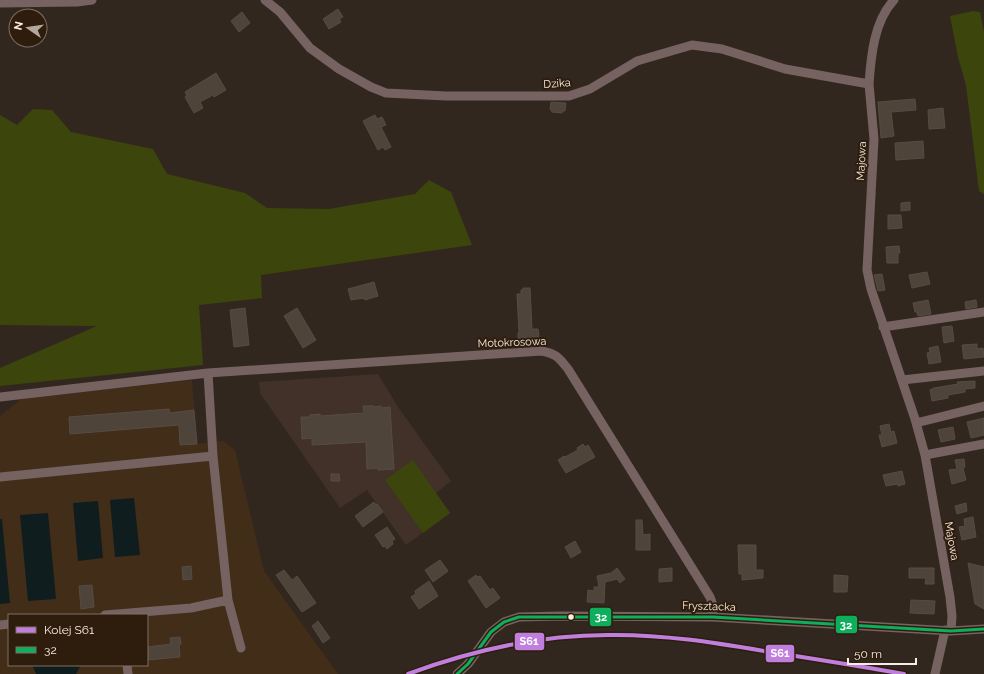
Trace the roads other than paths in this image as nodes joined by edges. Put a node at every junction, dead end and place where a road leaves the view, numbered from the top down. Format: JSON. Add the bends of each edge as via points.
{"nodes":[{"id":1,"x":92,"y":0,"type":"edge"},
{"id":2,"x":265,"y":0,"type":"edge"},
{"id":3,"x":894,"y":0,"type":"edge"},
{"id":4,"x":0,"y":3,"type":"edge"},
{"id":5,"x":869,"y":84,"type":"junction"},
{"id":6,"x":984,"y":312,"type":"edge"},
{"id":7,"x":883,"y":327,"type":"junction"},
{"id":8,"x":984,"y":371,"type":"edge"},
{"id":9,"x":208,"y":373,"type":"junction"},
{"id":10,"x":902,"y":380,"type":"junction"},
{"id":11,"x":0,"y":397,"type":"edge"},
{"id":12,"x":984,"y":406,"type":"edge"},
{"id":13,"x":916,"y":423,"type":"junction"},
{"id":14,"x":984,"y":444,"type":"edge"},
{"id":15,"x":925,"y":455,"type":"junction"},
{"id":16,"x":213,"y":456,"type":"junction"},
{"id":17,"x":0,"y":477,"type":"edge"},
{"id":18,"x":228,"y":600,"type":"junction"},
{"id":19,"x":122,"y":614,"type":"edge"},
{"id":20,"x":713,"y":617,"type":"junction"},
{"id":21,"x":984,"y":629,"type":"edge"},
{"id":22,"x":948,"y":631,"type":"junction"},
{"id":23,"x":241,"y":648,"type":"dead end"},
{"id":24,"x":457,"y":674,"type":"edge"},
{"id":25,"x":935,"y":674,"type":"edge"}],
"edges":[{"from":1,"to":4,"type":"street"},
{"from":2,"to":5,"type":"street","name":"Dzika","via":[[280,12],[310,48],[339,70],[386,93],[446,96],[569,96],[590,89],[637,61],[692,45],[722,49],[785,69]]},
{"from":3,"to":5,"type":"street","name":"Majowa","via":[[882,17],[876,36]]},
{"from":5,"to":7,"type":"street","name":"Majowa","via":[[874,140],[867,270]]},
{"from":6,"to":7,"type":"street"},
{"from":7,"to":10,"type":"street","name":"Majowa"},
{"from":8,"to":10,"type":"street"},
{"from":9,"to":11,"type":"street","name":"Motokrosowa"},
{"from":9,"to":16,"type":"street"},
{"from":9,"to":20,"type":"street","name":"Motokrosowa","via":[[542,351],[552,353],[568,369],[710,597]]},
{"from":10,"to":13,"type":"street","name":"Majowa"},
{"from":12,"to":13,"type":"street"},
{"from":13,"to":15,"type":"street","name":"Majowa"},
{"from":14,"to":15,"type":"street"},
{"from":15,"to":22,"type":"street","name":"Majowa","via":[[950,597],[952,616]]},
{"from":16,"to":17,"type":"street"},
{"from":16,"to":18,"type":"street"},
{"from":18,"to":19,"type":"street","via":[[191,608]]},
{"from":18,"to":23,"type":"street"},
{"from":20,"to":22,"type":"street","name":"Frysztacka"},
{"from":20,"to":24,"type":"street","name":"Frysztacka","via":[[519,617],[504,622],[491,632],[468,664]]},
{"from":21,"to":22,"type":"street","name":"Frysztacka"},
{"from":22,"to":25,"type":"street","name":"Majowa"}]}
